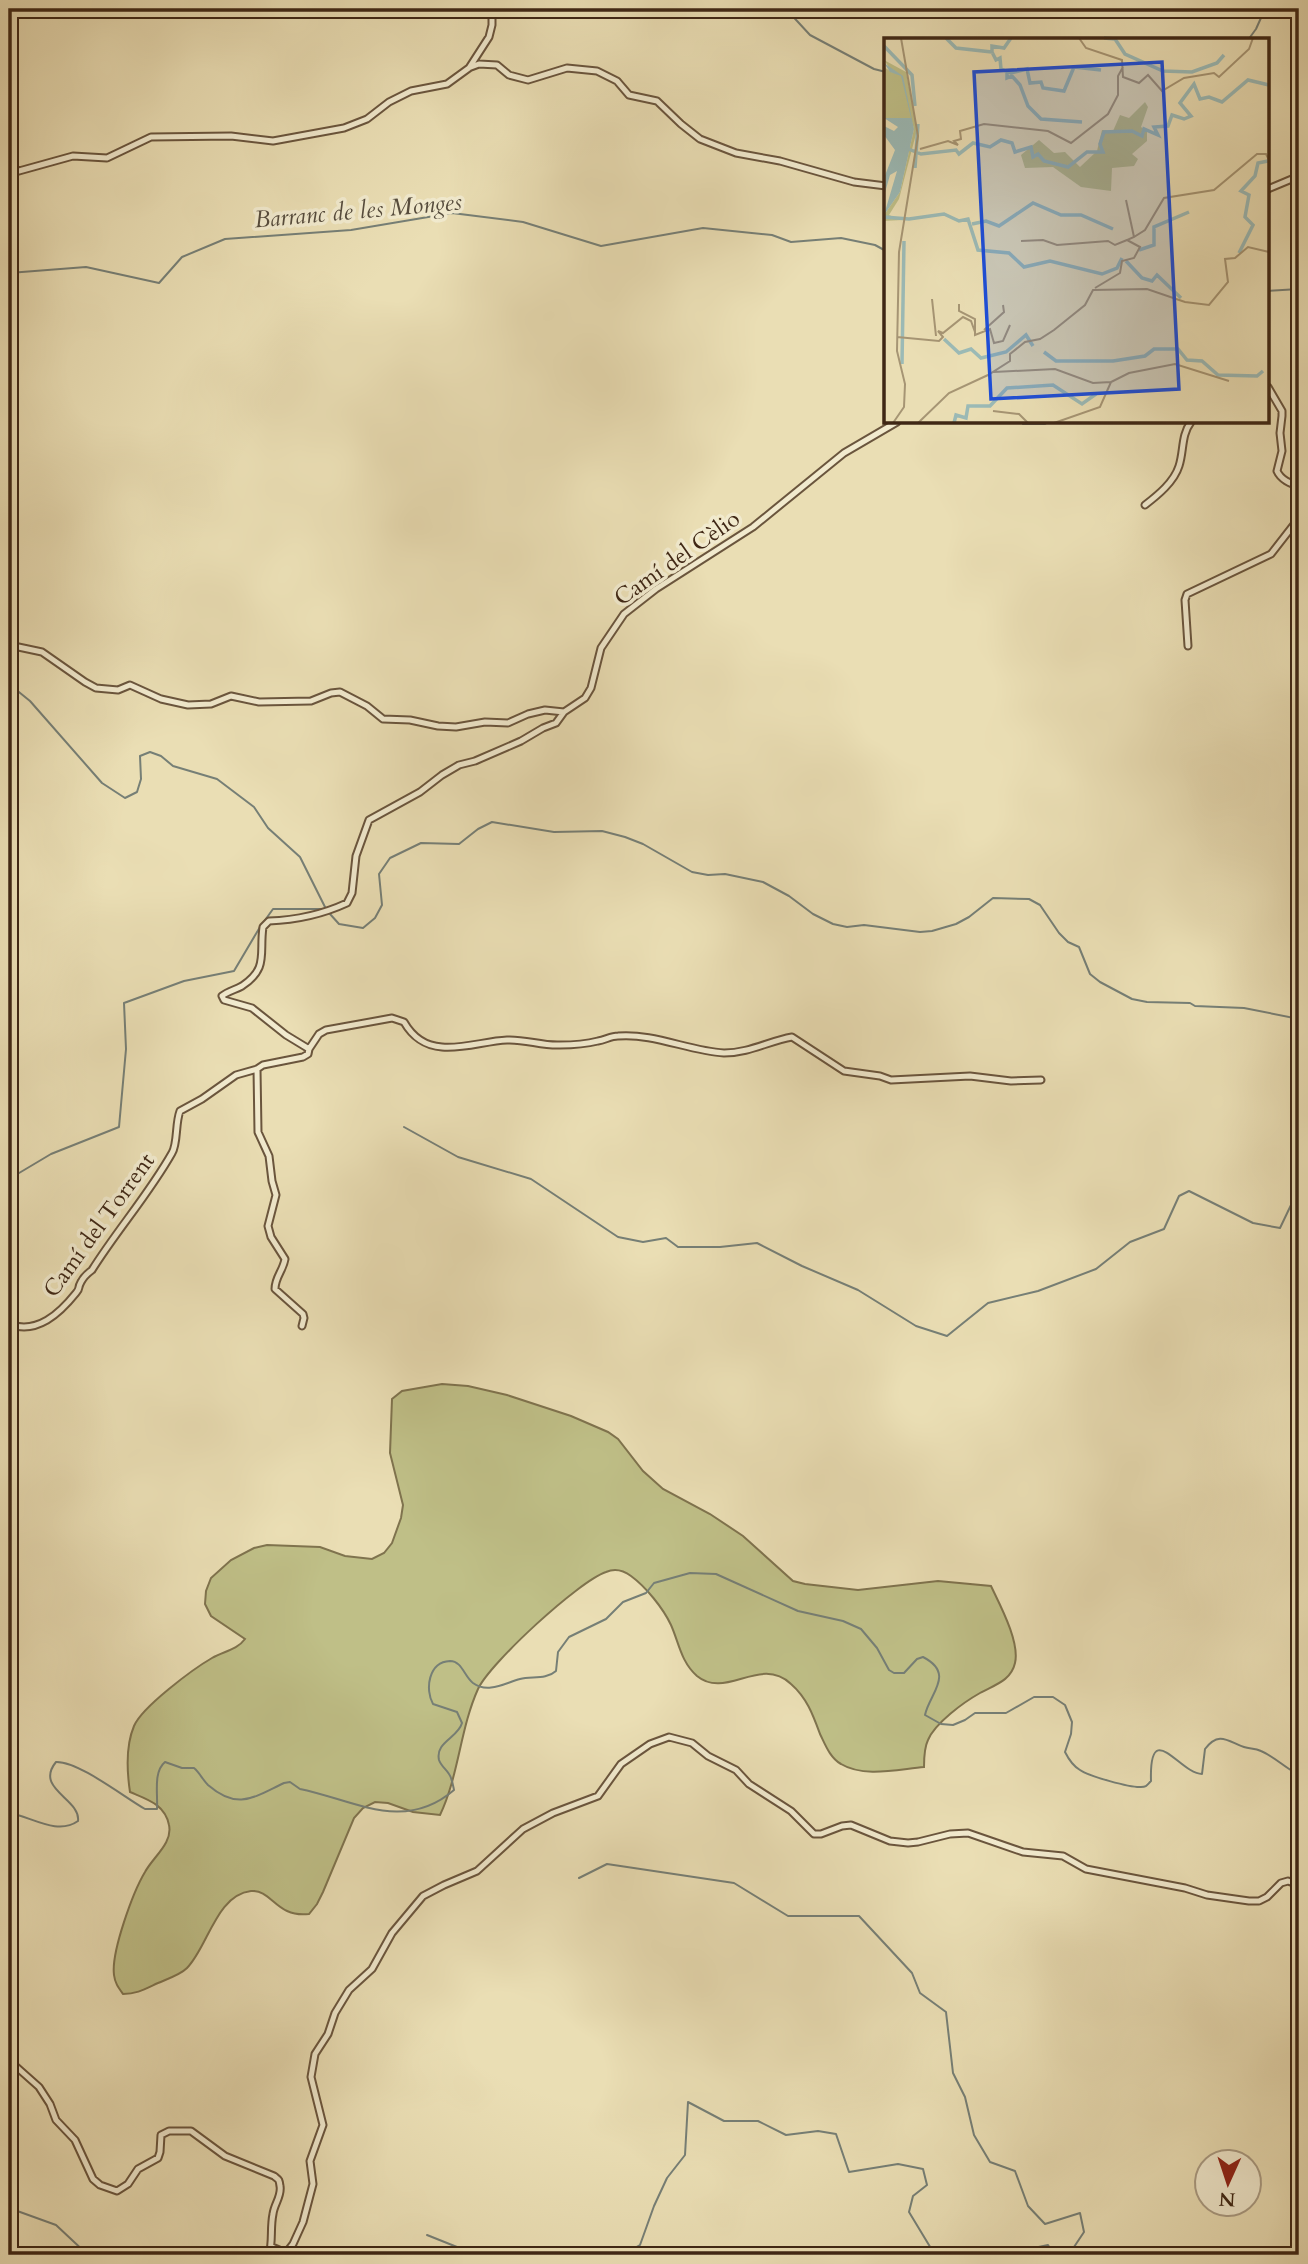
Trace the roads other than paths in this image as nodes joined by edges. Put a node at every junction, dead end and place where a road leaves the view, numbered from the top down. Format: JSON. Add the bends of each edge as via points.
{"nodes":[{"id":1,"x":492,"y":9,"type":"edge"},
{"id":2,"x":470,"y":68,"type":"junction"},
{"id":3,"x":9,"y":167,"type":"edge"},
{"id":4,"x":1299,"y":176,"type":"edge"},
{"id":5,"x":1270,"y":183,"type":"edge"},
{"id":6,"x":1275,"y":184,"type":"junction"},
{"id":7,"x":884,"y":186,"type":"edge"},
{"id":8,"x":1270,"y":188,"type":"edge"},
{"id":9,"x":1270,"y":390,"type":"edge"},
{"id":10,"x":894,"y":424,"type":"edge"},
{"id":11,"x":1190,"y":424,"type":"edge"},
{"id":12,"x":1299,"y":484,"type":"edge"},
{"id":13,"x":1146,"y":505,"type":"dead end"},
{"id":14,"x":1299,"y":518,"type":"edge"},
{"id":15,"x":9,"y":645,"type":"edge"},
{"id":16,"x":1188,"y":646,"type":"dead end"},
{"id":17,"x":564,"y":712,"type":"junction"},
{"id":18,"x":309,"y":1049,"type":"junction"},
{"id":19,"x":257,"y":1069,"type":"junction"},
{"id":20,"x":1041,"y":1080,"type":"dead end"},
{"id":21,"x":9,"y":1324,"type":"edge"},
{"id":22,"x":302,"y":1326,"type":"dead end"},
{"id":23,"x":1299,"y":1885,"type":"edge"},
{"id":24,"x":9,"y":2064,"type":"edge"},
{"id":25,"x":272,"y":2247,"type":"junction"},
{"id":26,"x":285,"y":2254,"type":"edge"},
{"id":27,"x":269,"y":2255,"type":"edge"}],
"edges":[{"from":1,"to":2,"type":"street","via":[[489,37]]},
{"from":2,"to":3,"type":"street","via":[[447,84],[411,91],[344,128],[273,141],[231,136],[151,137],[107,158],[73,156],[19,171]]},
{"from":2,"to":7,"type":"street","via":[[497,65],[509,75],[528,80],[567,68],[597,71],[617,81],[629,95],[657,101],[700,139],[736,153]]},
{"from":4,"to":6,"type":"street"},
{"from":5,"to":6,"type":"street"},
{"from":6,"to":8,"type":"street"},
{"from":9,"to":12,"type":"street","via":[[1282,411],[1282,451],[1276,471],[1291,484]]},
{"from":10,"to":17,"type":"street","name":"Camí del Cèlio","via":[[844,453],[752,527],[624,614],[601,648],[591,688]]},
{"from":11,"to":13,"type":"street","via":[[1178,470]]},
{"from":14,"to":16,"type":"street","via":[[1271,554],[1187,594]]},
{"from":15,"to":17,"type":"street","via":[[42,652],[96,688],[114,691],[130,685],[188,705],[211,704],[231,696],[259,702],[311,701],[340,692],[383,719],[456,727],[512,722],[545,710]]},
{"from":17,"to":18,"type":"street","name":"Camí del Cèlio","via":[[556,723],[459,765],[369,820],[347,903],[323,914],[268,921],[263,927],[258,972],[222,996],[253,1008]]},
{"from":18,"to":19,"type":"street","via":[[303,1057]]},
{"from":18,"to":20,"type":"street","via":[[326,1030],[391,1017],[404,1022],[419,1040],[442,1047],[506,1040],[559,1045],[621,1035],[727,1053],[792,1037],[845,1071],[891,1080],[970,1076]]},
{"from":19,"to":21,"type":"street","name":"Camí del Torrent","via":[[236,1075],[180,1111],[173,1152],[64,1308],[39,1325]]},
{"from":19,"to":22,"type":"street","via":[[258,1132],[269,1156],[276,1195],[268,1226],[285,1259],[275,1289],[303,1314]]},
{"from":23,"to":26,"type":"street","via":[[1281,1883],[1265,1898],[1249,1901],[1086,1870],[1063,1856],[1023,1852],[968,1833],[908,1843],[890,1841],[851,1825],[814,1834],[791,1811],[692,1743],[672,1737],[656,1741],[621,1763],[598,1796],[523,1829],[477,1871],[424,1896],[392,1933],[372,1969],[349,1990],[314,2054],[311,2077],[323,2125],[310,2161],[313,2184],[303,2222]]},
{"from":24,"to":25,"type":"street","via":[[39,2087],[100,2185],[123,2189],[138,2169],[158,2158],[160,2135],[169,2131],[191,2131],[225,2156],[274,2176],[281,2188],[272,2215]]},
{"from":25,"to":26,"type":"street"},
{"from":25,"to":27,"type":"street"}]}
